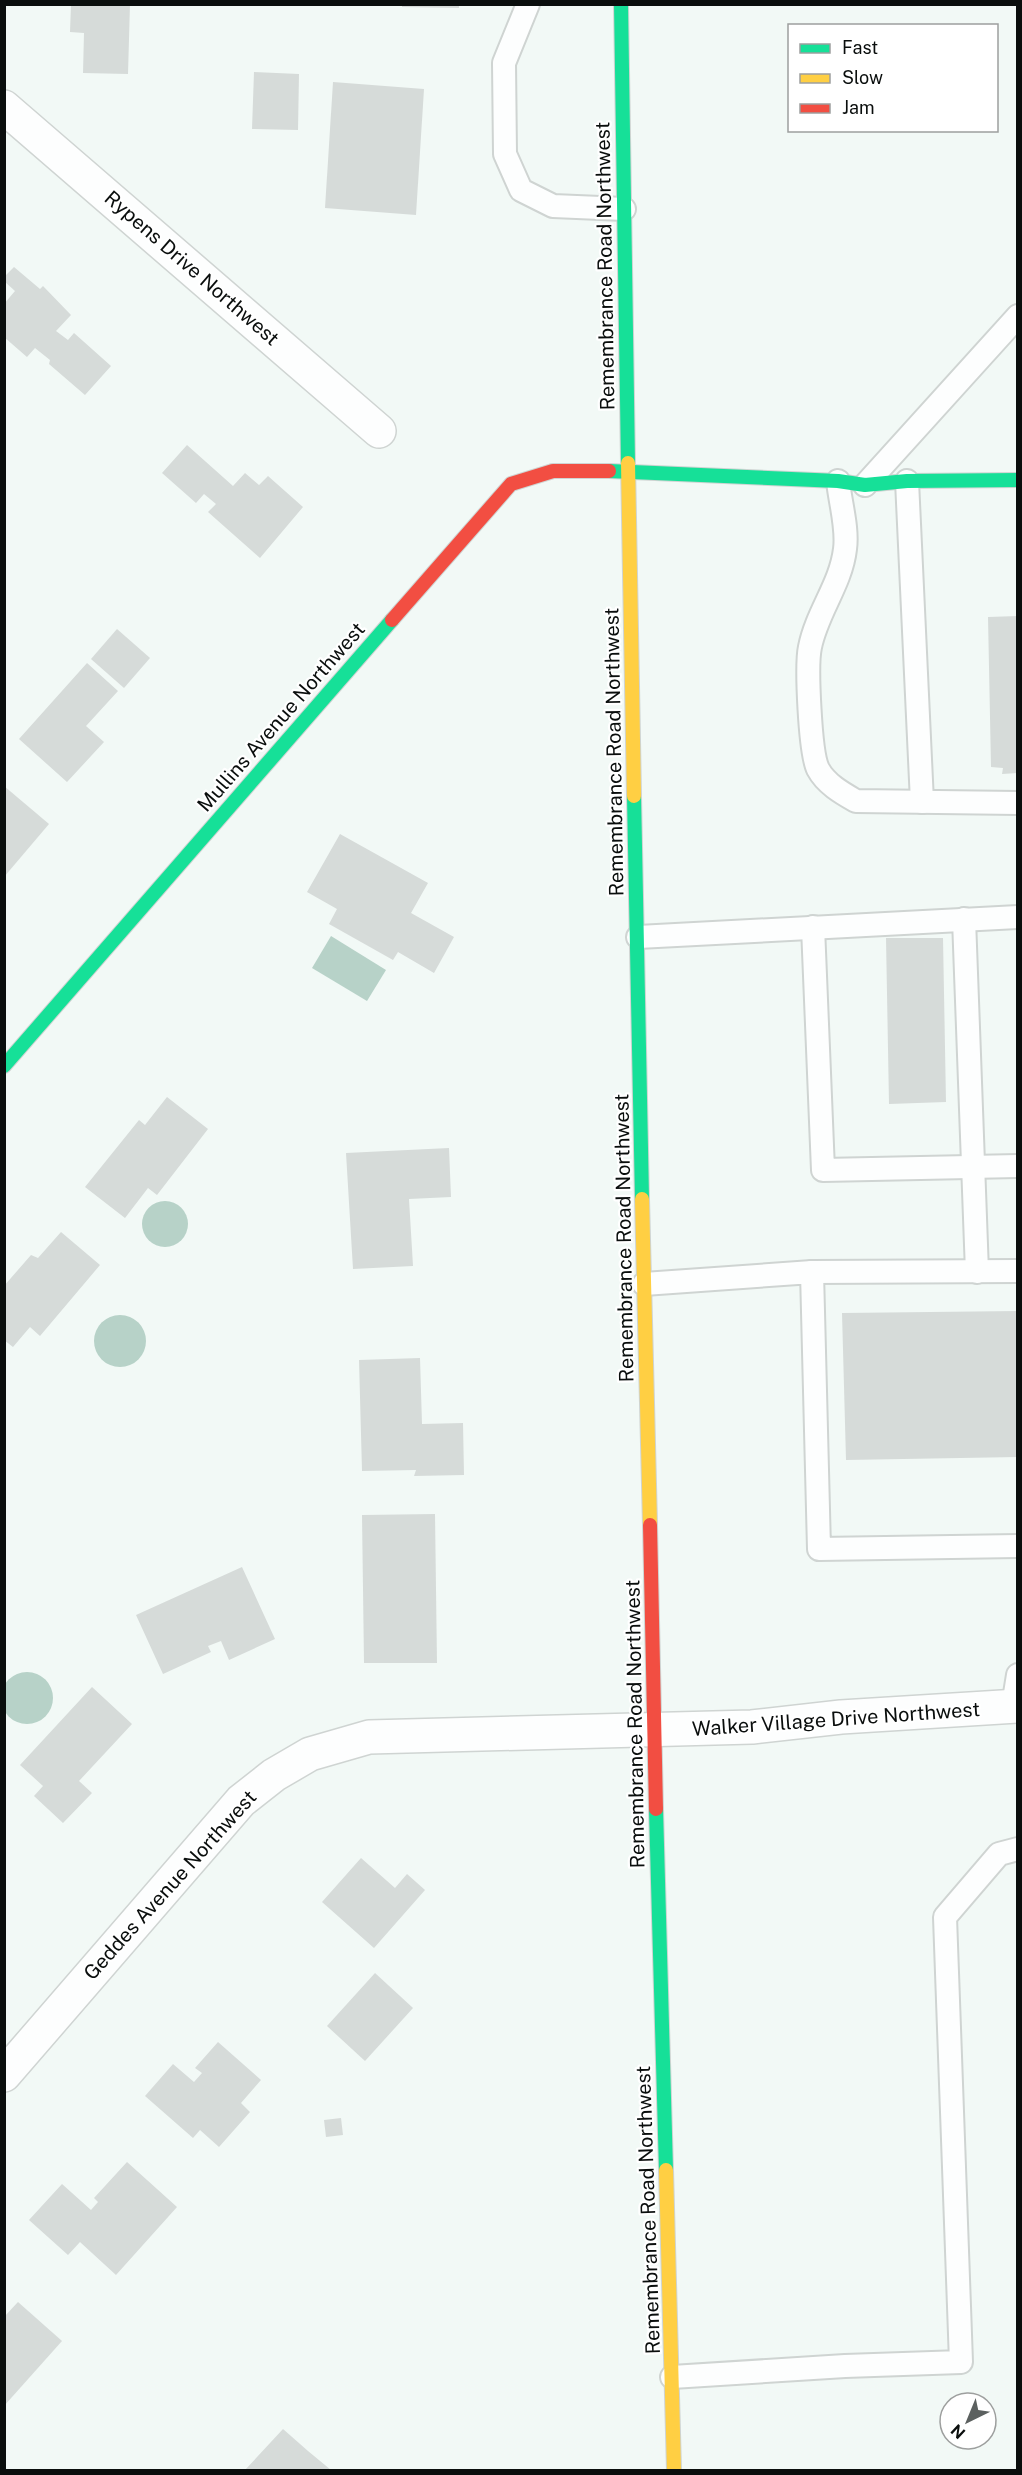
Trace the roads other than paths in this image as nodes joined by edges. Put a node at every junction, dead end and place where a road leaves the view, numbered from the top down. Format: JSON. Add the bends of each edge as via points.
{"nodes":[{"id":1,"x":528,"y":4,"type":"edge"},
{"id":2,"x":621,"y":4,"type":"edge"},
{"id":3,"x":10,"y":123,"type":"edge"},
{"id":4,"x":624,"y":209,"type":"junction"},
{"id":5,"x":1017,"y":316,"type":"edge"},
{"id":6,"x":379,"y":431,"type":"dead end"},
{"id":7,"x":627,"y":471,"type":"junction"},
{"id":8,"x":1017,"y":480,"type":"edge"},
{"id":9,"x":838,"y":481,"type":"junction"},
{"id":10,"x":907,"y":481,"type":"junction"},
{"id":11,"x":865,"y":485,"type":"junction"},
{"id":12,"x":922,"y":802,"type":"junction"},
{"id":13,"x":1017,"y":803,"type":"edge"},
{"id":14,"x":1017,"y":917,"type":"edge"},
{"id":15,"x":964,"y":919,"type":"junction"},
{"id":16,"x":813,"y":927,"type":"junction"},
{"id":17,"x":638,"y":937,"type":"junction"},
{"id":18,"x":4,"y":1066,"type":"edge"},
{"id":19,"x":973,"y":1166,"type":"junction"},
{"id":20,"x":1017,"y":1166,"type":"edge"},
{"id":21,"x":1017,"y":1271,"type":"edge"},
{"id":22,"x":812,"y":1272,"type":"junction"},
{"id":23,"x":976,"y":1272,"type":"junction"},
{"id":24,"x":644,"y":1284,"type":"junction"},
{"id":25,"x":1017,"y":1546,"type":"edge"},
{"id":26,"x":1016,"y":1696,"type":"edge"},
{"id":27,"x":654,"y":1730,"type":"junction"},
{"id":28,"x":1017,"y":1849,"type":"edge"},
{"id":29,"x":4,"y":2075,"type":"edge"},
{"id":30,"x":672,"y":2377,"type":"junction"},
{"id":31,"x":674,"y":2470,"type":"edge"}],
"edges":[{"from":1,"to":4,"type":"lane","via":[[504,63],[505,154],[520,190],[553,206]]},
{"from":2,"to":4,"type":"main road","name":"Remembrance Road Northwest"},
{"from":3,"to":6,"type":"street","name":"Rypens Drive Northwest","via":[[178,255]]},
{"from":4,"to":7,"type":"main road","name":"Remembrance Road Northwest"},
{"from":5,"to":11,"type":"lane"},
{"from":7,"to":9,"type":"main road"},
{"from":7,"to":17,"type":"main road","name":"Remembrance Road Northwest"},
{"from":7,"to":18,"type":"main road","name":"Mullins Avenue Northwest","via":[[553,471],[511,483]]},
{"from":8,"to":10,"type":"main road"},
{"from":9,"to":11,"type":"main road"},
{"from":9,"to":12,"type":"lane","via":[[846,547],[839,577],[809,648],[811,747],[818,770],[833,787],[856,801]]},
{"from":10,"to":11,"type":"main road"},
{"from":10,"to":12,"type":"lane"},
{"from":12,"to":13,"type":"lane"},
{"from":14,"to":15,"type":"lane"},
{"from":15,"to":16,"type":"lane"},
{"from":15,"to":19,"type":"lane"},
{"from":16,"to":17,"type":"lane"},
{"from":16,"to":19,"type":"lane","via":[[823,1170]]},
{"from":17,"to":24,"type":"main road","name":"Remembrance Road Northwest"},
{"from":19,"to":20,"type":"lane"},
{"from":19,"to":23,"type":"lane"},
{"from":21,"to":23,"type":"lane"},
{"from":22,"to":23,"type":"lane"},
{"from":22,"to":24,"type":"lane"},
{"from":22,"to":25,"type":"lane","via":[[819,1549]]},
{"from":24,"to":27,"type":"main road","name":"Remembrance Road Northwest"},
{"from":26,"to":27,"type":"street","name":"Walker Village Drive Northwest","via":[[752,1727]]},
{"from":27,"to":29,"type":"street","name":"Geddes Avenue Northwest","via":[[369,1737],[310,1754],[241,1801]]},
{"from":27,"to":30,"type":"main road","name":"Remembrance Road Northwest"},
{"from":28,"to":30,"type":"lane","via":[[999,1854],[945,1917],[960,2362]]},
{"from":30,"to":31,"type":"main road","name":"Remembrance Road Northwest"}]}
